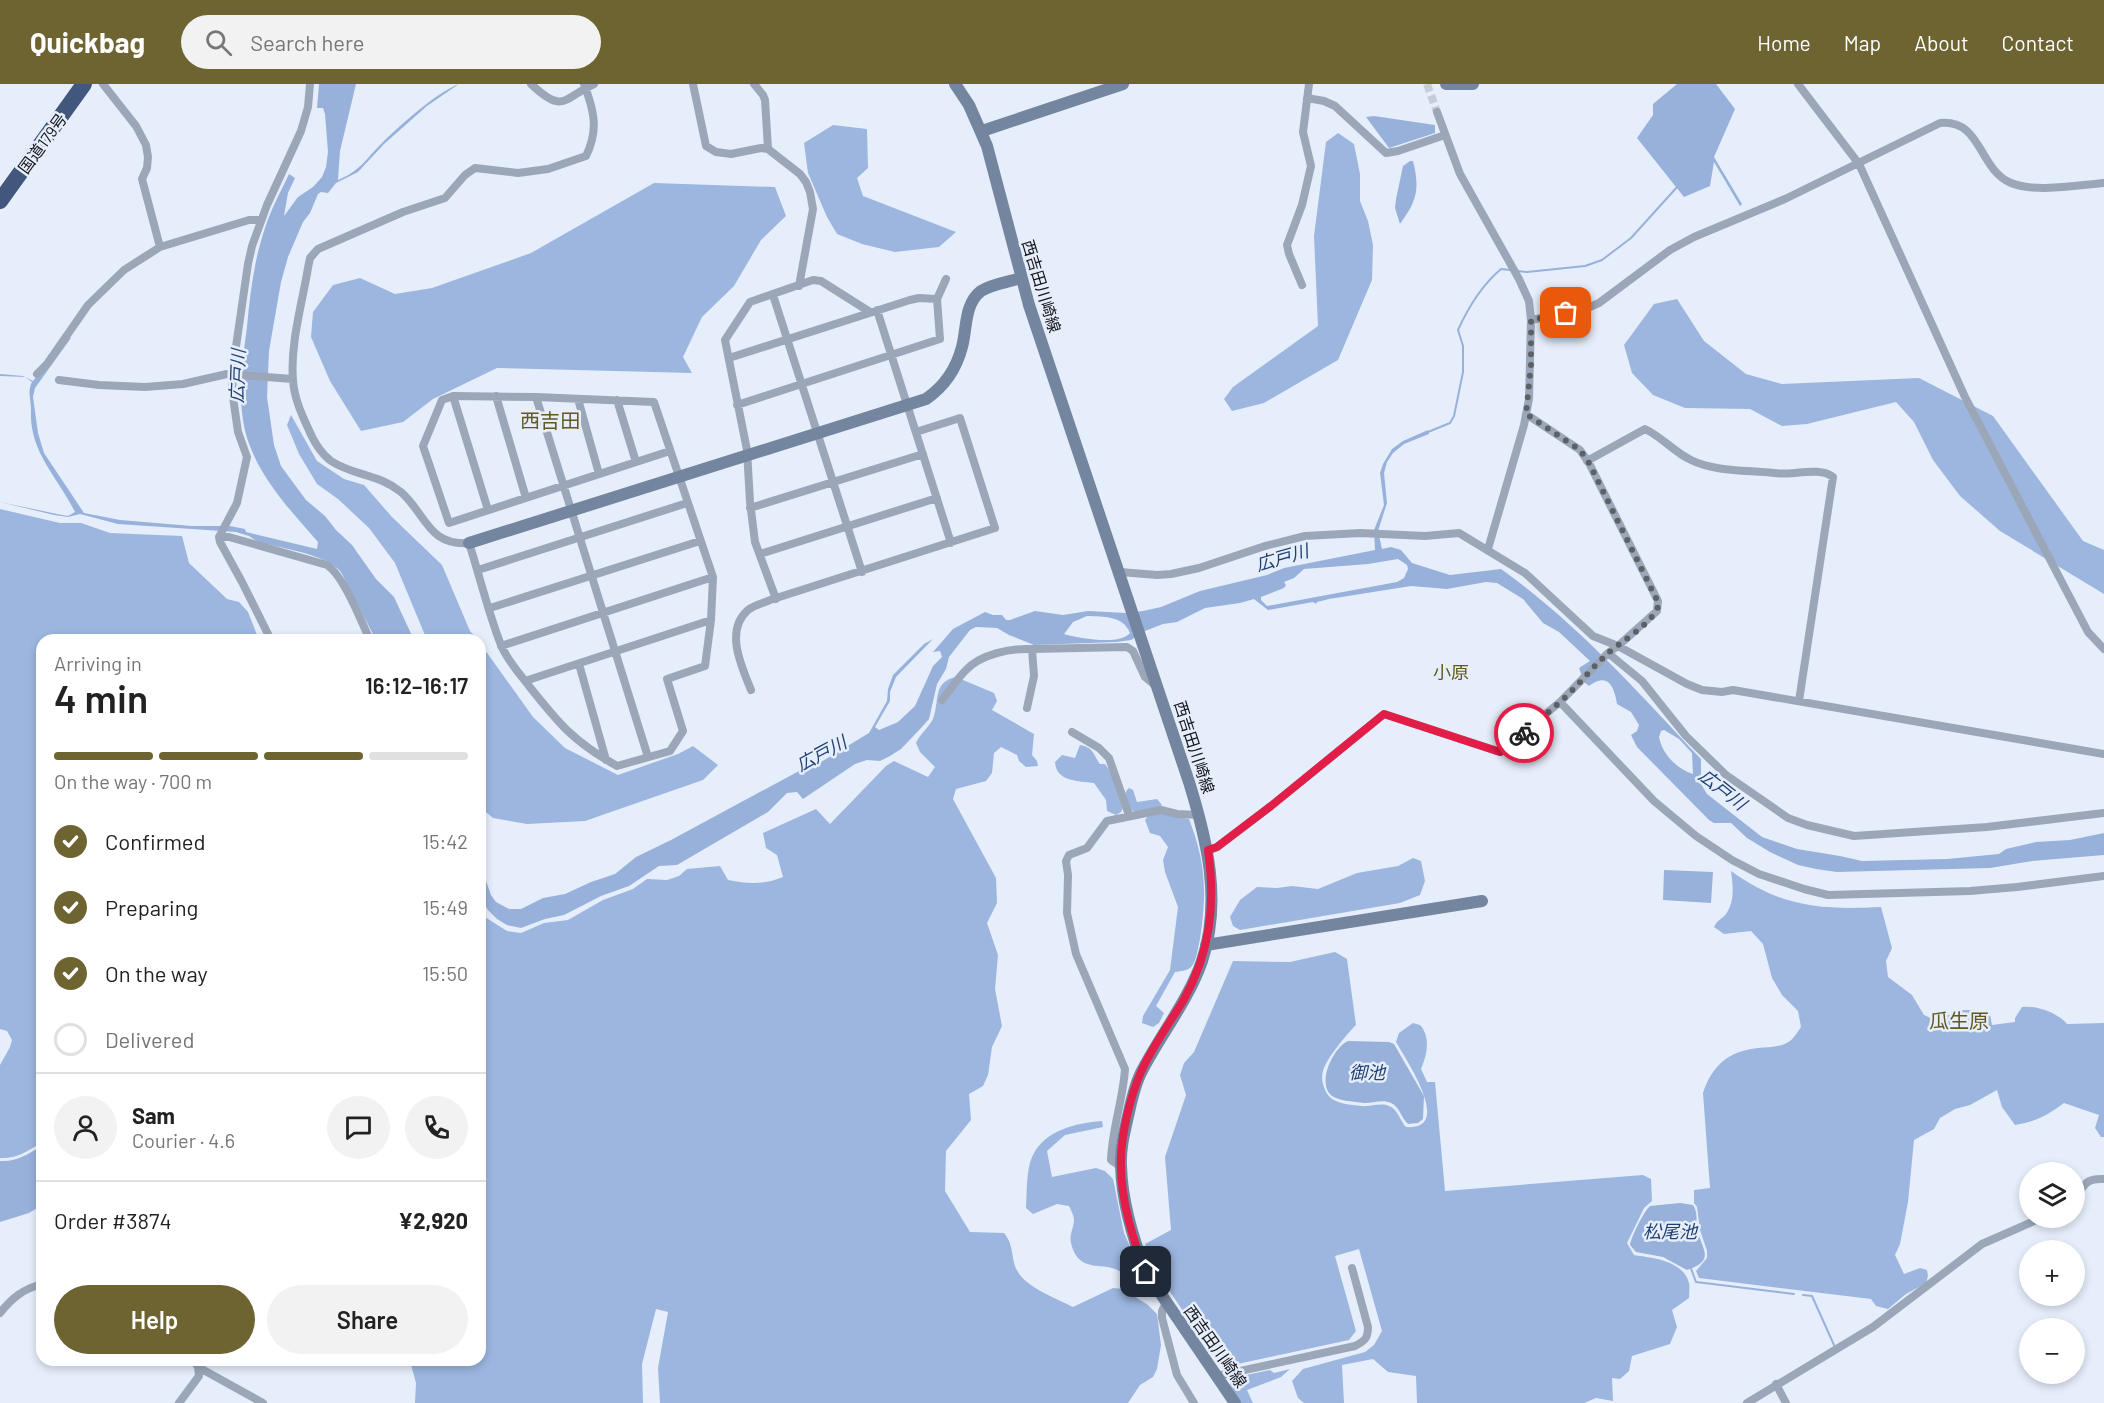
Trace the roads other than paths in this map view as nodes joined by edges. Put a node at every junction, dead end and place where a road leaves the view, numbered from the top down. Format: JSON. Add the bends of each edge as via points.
{"nodes":[{"id":1,"x":84,"y":84,"type":"edge"},
{"id":2,"x":103,"y":84,"type":"edge"},
{"id":3,"x":310,"y":84,"type":"edge"},
{"id":4,"x":531,"y":84,"type":"edge"},
{"id":5,"x":693,"y":84,"type":"edge"},
{"id":6,"x":754,"y":84,"type":"edge"},
{"id":7,"x":955,"y":84,"type":"edge"},
{"id":8,"x":1123,"y":84,"type":"edge"},
{"id":9,"x":1309,"y":84,"type":"edge"},
{"id":10,"x":1446,"y":84,"type":"edge"},
{"id":11,"x":1473,"y":84,"type":"edge"},
{"id":12,"x":1798,"y":84,"type":"edge"},
{"id":13,"x":588,"y":85,"type":"edge"},
{"id":14,"x":1307,"y":98,"type":"junction"},
{"id":15,"x":1437,"y":112,"type":"tunnel mouth"},
{"id":16,"x":982,"y":131,"type":"junction"},
{"id":17,"x":1445,"y":135,"type":"junction"},
{"id":18,"x":768,"y":149,"type":"junction"},
{"id":19,"x":1859,"y":164,"type":"junction"},
{"id":20,"x":2104,"y":183,"type":"edge"},
{"id":21,"x":0,"y":201,"type":"edge"},
{"id":22,"x":261,"y":220,"type":"junction"},
{"id":23,"x":160,"y":247,"type":"junction"},
{"id":24,"x":1021,"y":278,"type":"junction"},
{"id":25,"x":946,"y":279,"type":"dead end"},
{"id":26,"x":1302,"y":285,"type":"dead end"},
{"id":27,"x":798,"y":286,"type":"junction"},
{"id":28,"x":773,"y":295,"type":"junction"},
{"id":29,"x":937,"y":299,"type":"junction"},
{"id":30,"x":874,"y":311,"type":"junction"},
{"id":31,"x":1531,"y":320,"type":"junction"},
{"id":32,"x":788,"y":339,"type":"junction"},
{"id":33,"x":891,"y":354,"type":"junction"},
{"id":34,"x":729,"y":358,"type":"junction"},
{"id":35,"x":37,"y":374,"type":"dead end"},
{"id":36,"x":234,"y":375,"type":"junction"},
{"id":37,"x":292,"y":379,"type":"junction"},
{"id":38,"x":59,"y":380,"type":"dead end"},
{"id":39,"x":802,"y":383,"type":"junction"},
{"id":40,"x":453,"y":396,"type":"junction"},
{"id":41,"x":496,"y":396,"type":"junction"},
{"id":42,"x":536,"y":397,"type":"junction"},
{"id":43,"x":578,"y":399,"type":"junction"},
{"id":44,"x":617,"y":400,"type":"junction"},
{"id":45,"x":737,"y":405,"type":"junction"},
{"id":46,"x":907,"y":405,"type":"junction"},
{"id":47,"x":1526,"y":414,"type":"junction"},
{"id":48,"x":916,"y":432,"type":"junction"},
{"id":49,"x":817,"y":433,"type":"junction"},
{"id":50,"x":670,"y":451,"type":"junction"},
{"id":51,"x":923,"y":454,"type":"junction"},
{"id":52,"x":747,"y":456,"type":"junction"},
{"id":53,"x":1587,"y":461,"type":"junction"},
{"id":54,"x":636,"y":462,"type":"junction"},
{"id":55,"x":599,"y":474,"type":"junction"},
{"id":56,"x":679,"y":477,"type":"junction"},
{"id":57,"x":833,"y":482,"type":"junction"},
{"id":58,"x":564,"y":485,"type":"junction"},
{"id":59,"x":526,"y":498,"type":"junction"},
{"id":60,"x":937,"y":498,"type":"junction"},
{"id":61,"x":687,"y":503,"type":"junction"},
{"id":62,"x":750,"y":508,"type":"junction"},
{"id":63,"x":488,"y":510,"type":"junction"},
{"id":64,"x":572,"y":510,"type":"junction"},
{"id":65,"x":847,"y":526,"type":"junction"},
{"id":66,"x":220,"y":535,"type":"junction"},
{"id":67,"x":580,"y":537,"type":"junction"},
{"id":68,"x":700,"y":542,"type":"junction"},
{"id":69,"x":469,"y":543,"type":"junction"},
{"id":70,"x":951,"y":543,"type":"junction"},
{"id":71,"x":1488,"y":549,"type":"junction"},
{"id":72,"x":759,"y":554,"type":"junction"},
{"id":73,"x":478,"y":570,"type":"junction"},
{"id":74,"x":862,"y":572,"type":"junction"},
{"id":75,"x":592,"y":576,"type":"junction"},
{"id":76,"x":713,"y":577,"type":"junction"},
{"id":77,"x":1122,"y":578,"type":"junction"},
{"id":78,"x":776,"y":599,"type":"junction"},
{"id":79,"x":490,"y":608,"type":"junction"},
{"id":80,"x":603,"y":614,"type":"junction"},
{"id":81,"x":711,"y":620,"type":"junction"},
{"id":82,"x":268,"y":634,"type":"edge"},
{"id":83,"x":367,"y":634,"type":"edge"},
{"id":84,"x":501,"y":646,"type":"junction"},
{"id":85,"x":1618,"y":646,"type":"junction"},
{"id":86,"x":1032,"y":649,"type":"junction"},
{"id":87,"x":2104,"y":649,"type":"edge"},
{"id":88,"x":615,"y":652,"type":"junction"},
{"id":89,"x":1608,"y":653,"type":"junction"},
{"id":90,"x":579,"y":664,"type":"junction"},
{"id":91,"x":525,"y":681,"type":"junction"},
{"id":92,"x":1158,"y":688,"type":"junction"},
{"id":93,"x":751,"y":690,"type":"dead end"},
{"id":94,"x":942,"y":700,"type":"dead end"},
{"id":95,"x":1799,"y":700,"type":"junction"},
{"id":96,"x":1560,"y":702,"type":"junction"},
{"id":97,"x":1027,"y":708,"type":"dead end"},
{"id":98,"x":1071,"y":732,"type":"dead end"},
{"id":99,"x":2104,"y":754,"type":"edge"},
{"id":100,"x":648,"y":758,"type":"junction"},
{"id":101,"x":606,"y":759,"type":"junction"},
{"id":102,"x":2104,"y":813,"type":"edge"},
{"id":103,"x":1129,"y":815,"type":"junction"},
{"id":104,"x":1200,"y":815,"type":"junction"},
{"id":105,"x":1208,"y":850,"type":"junction"},
{"id":106,"x":2104,"y":876,"type":"edge"},
{"id":107,"x":1482,"y":901,"type":"dead end"},
{"id":108,"x":1206,"y":945,"type":"junction"},
{"id":109,"x":1120,"y":1167,"type":"junction"},
{"id":110,"x":2104,"y":1179,"type":"edge"},
{"id":111,"x":2085,"y":1184,"type":"edge"},
{"id":112,"x":2019,"y":1228,"type":"edge"},
{"id":113,"x":1352,"y":1268,"type":"dead end"},
{"id":114,"x":36,"y":1286,"type":"edge"},
{"id":115,"x":1166,"y":1303,"type":"junction"},
{"id":116,"x":0,"y":1313,"type":"edge"},
{"id":117,"x":196,"y":1366,"type":"edge"},
{"id":118,"x":199,"y":1366,"type":"edge"},
{"id":119,"x":1217,"y":1376,"type":"junction"},
{"id":120,"x":1776,"y":1384,"type":"junction"},
{"id":121,"x":178,"y":1403,"type":"edge"},
{"id":122,"x":263,"y":1403,"type":"edge"},
{"id":123,"x":1194,"y":1403,"type":"edge"},
{"id":124,"x":1235,"y":1403,"type":"edge"},
{"id":125,"x":1747,"y":1403,"type":"edge"},
{"id":126,"x":1786,"y":1403,"type":"edge"}],
"edges":[{"from":1,"to":21,"type":"highway","name":"国道179号"},
{"from":2,"to":23,"type":"street","via":[[146,145],[147,168],[142,179]]},
{"from":3,"to":22,"type":"street","via":[[301,131]]},
{"from":4,"to":13,"type":"street","via":[[543,96],[561,102]]},
{"from":5,"to":18,"type":"street","via":[[706,146],[731,154]]},
{"from":6,"to":18,"type":"street","via":[[765,100]]},
{"from":7,"to":16,"type":"main road","name":"西吉田川崎線"},
{"from":8,"to":16,"type":"main road"},
{"from":9,"to":14,"type":"street"},
{"from":10,"to":11,"type":"main road"},
{"from":12,"to":19,"type":"street"},
{"from":13,"to":37,"type":"street","via":[[594,123],[592,145],[586,156],[548,169],[518,173],[475,168],[445,198],[318,249],[310,258]]},
{"from":14,"to":17,"type":"street","via":[[1335,106],[1386,153]]},
{"from":14,"to":26,"type":"street","via":[[1303,132],[1311,166],[1287,245]]},
{"from":15,"to":17,"type":"street"},
{"from":16,"to":24,"type":"main road","name":"西吉田川崎線"},
{"from":17,"to":31,"type":"street","via":[[1460,174],[1519,279],[1529,301]]},
{"from":18,"to":27,"type":"street","via":[[800,174],[810,192],[812,217]]},
{"from":19,"to":20,"type":"street","via":[[1930,127],[1949,122],[1966,129],[1989,164],[2007,181],[2040,187]]},
{"from":19,"to":31,"type":"street","via":[[1694,237],[1670,250],[1599,303]]},
{"from":19,"to":87,"type":"street","via":[[1965,397],[2088,632]]},
{"from":22,"to":23,"type":"street","via":[[249,220]]},
{"from":22,"to":36,"type":"street","via":[[248,264]]},
{"from":23,"to":35,"type":"street","via":[[104,288]]},
{"from":24,"to":46,"type":"main road","via":[[982,290],[973,299],[963,345],[950,376],[926,399]]},
{"from":24,"to":77,"type":"main road","name":"西吉田川崎線"},
{"from":25,"to":29,"type":"street"},
{"from":27,"to":28,"type":"street"},
{"from":27,"to":30,"type":"street","via":[[813,280],[820,282]]},
{"from":28,"to":32,"type":"street"},
{"from":28,"to":34,"type":"street","via":[[747,304],[726,340]]},
{"from":29,"to":30,"type":"street","via":[[919,298]]},
{"from":29,"to":33,"type":"street","via":[[940,339]]},
{"from":30,"to":32,"type":"street"},
{"from":30,"to":33,"type":"street"},
{"from":31,"to":47,"type":"street"},
{"from":32,"to":34,"type":"street"},
{"from":32,"to":39,"type":"street"},
{"from":33,"to":39,"type":"street"},
{"from":33,"to":46,"type":"street"},
{"from":34,"to":45,"type":"street"},
{"from":36,"to":37,"type":"street"},
{"from":36,"to":38,"type":"street","via":[[145,387]]},
{"from":36,"to":66,"type":"street","via":[[238,432],[247,457],[237,503]]},
{"from":37,"to":69,"type":"street","via":[[307,426],[328,459],[353,473],[390,483],[410,500],[434,534],[457,544]]},
{"from":39,"to":45,"type":"street"},
{"from":39,"to":49,"type":"street"},
{"from":40,"to":41,"type":"street"},
{"from":40,"to":63,"type":"street"},
{"from":40,"to":63,"type":"street","via":[[442,400],[423,446],[449,523]]},
{"from":41,"to":42,"type":"street"},
{"from":41,"to":59,"type":"street"},
{"from":42,"to":43,"type":"street"},
{"from":42,"to":58,"type":"street"},
{"from":43,"to":44,"type":"street"},
{"from":43,"to":55,"type":"street"},
{"from":44,"to":50,"type":"street","via":[[654,402]]},
{"from":44,"to":54,"type":"street"},
{"from":45,"to":52,"type":"street"},
{"from":46,"to":48,"type":"street"},
{"from":46,"to":49,"type":"main road"},
{"from":47,"to":53,"type":"street","via":[[1580,450]]},
{"from":47,"to":71,"type":"street"},
{"from":48,"to":51,"type":"street"},
{"from":48,"to":70,"type":"street","via":[[960,418],[992,517],[995,528]]},
{"from":49,"to":52,"type":"main road"},
{"from":49,"to":57,"type":"street"},
{"from":50,"to":54,"type":"street"},
{"from":50,"to":56,"type":"street"},
{"from":51,"to":57,"type":"street"},
{"from":51,"to":60,"type":"street"},
{"from":52,"to":56,"type":"main road"},
{"from":52,"to":62,"type":"street"},
{"from":53,"to":85,"type":"street","via":[[1659,604],[1657,611]]},
{"from":53,"to":95,"type":"street","via":[[1645,429],[1692,461],[1710,466],[1833,477]]},
{"from":54,"to":55,"type":"street"},
{"from":55,"to":58,"type":"street"},
{"from":56,"to":61,"type":"street"},
{"from":56,"to":64,"type":"main road"},
{"from":57,"to":62,"type":"street"},
{"from":57,"to":65,"type":"street"},
{"from":58,"to":59,"type":"street"},
{"from":58,"to":64,"type":"street"},
{"from":59,"to":63,"type":"street"},
{"from":60,"to":65,"type":"street"},
{"from":60,"to":70,"type":"street"},
{"from":61,"to":67,"type":"street"},
{"from":61,"to":68,"type":"street"},
{"from":62,"to":72,"type":"street"},
{"from":64,"to":67,"type":"street"},
{"from":64,"to":69,"type":"main road"},
{"from":65,"to":72,"type":"street"},
{"from":65,"to":74,"type":"street"},
{"from":66,"to":82,"type":"street","via":[[220,542]]},
{"from":66,"to":83,"type":"street","via":[[333,569]]},
{"from":67,"to":73,"type":"street"},
{"from":67,"to":75,"type":"street"},
{"from":68,"to":75,"type":"street"},
{"from":68,"to":76,"type":"street"},
{"from":69,"to":73,"type":"street"},
{"from":70,"to":74,"type":"street"},
{"from":71,"to":77,"type":"street","via":[[1459,533],[1321,535],[1292,539],[1199,568]]},
{"from":71,"to":85,"type":"street","via":[[1525,573],[1593,636]]},
{"from":72,"to":78,"type":"street"},
{"from":73,"to":79,"type":"street"},
{"from":74,"to":78,"type":"street"},
{"from":75,"to":79,"type":"street"},
{"from":75,"to":80,"type":"street"},
{"from":76,"to":80,"type":"street"},
{"from":76,"to":81,"type":"street"},
{"from":77,"to":92,"type":"main road","name":"西吉田川崎線"},
{"from":78,"to":93,"type":"street","via":[[749,609],[738,624],[739,659]]},
{"from":79,"to":84,"type":"street"},
{"from":80,"to":84,"type":"street"},
{"from":80,"to":88,"type":"street"},
{"from":81,"to":88,"type":"street"},
{"from":81,"to":100,"type":"street","via":[[705,666],[667,679],[683,731],[670,751]]},
{"from":84,"to":91,"type":"street"},
{"from":85,"to":89,"type":"street"},
{"from":85,"to":95,"type":"street","via":[[1702,690],[1732,690]]},
{"from":86,"to":92,"type":"street","via":[[1127,647],[1133,651],[1145,677]]},
{"from":86,"to":94,"type":"street","via":[[1008,650],[973,664]]},
{"from":86,"to":97,"type":"street","via":[[1034,676]]},
{"from":88,"to":90,"type":"street"},
{"from":88,"to":100,"type":"street"},
{"from":89,"to":96,"type":"street"},
{"from":89,"to":102,"type":"street","via":[[1642,681],[1686,736],[1726,775],[1788,818],[1807,825],[1854,836],[1987,827]]},
{"from":90,"to":91,"type":"street"},
{"from":90,"to":101,"type":"street"},
{"from":91,"to":101,"type":"street","via":[[573,738]]},
{"from":92,"to":104,"type":"main road","name":"西吉田川崎線"},
{"from":95,"to":99,"type":"street"},
{"from":96,"to":105,"type":"street","via":[[1500,752],[1384,714],[1271,806]]},
{"from":96,"to":106,"type":"street","via":[[1654,801],[1696,836],[1750,869],[1804,889],[1828,895],[1970,891]]},
{"from":98,"to":103,"type":"street","via":[[1109,758]]},
{"from":100,"to":101,"type":"street","via":[[617,766]]},
{"from":103,"to":104,"type":"street","via":[[1161,810]]},
{"from":103,"to":109,"type":"street","via":[[1107,820],[1088,848],[1069,855],[1066,861],[1067,913],[1076,954],[1125,1069],[1111,1149],[1111,1160]]},
{"from":104,"to":105,"type":"main road","name":"西吉田川崎線"},
{"from":105,"to":108,"type":"main road","name":"西吉田川崎線","via":[[1212,900]]},
{"from":107,"to":108,"type":"main road"},
{"from":108,"to":109,"type":"main road","name":"西吉田川崎線","via":[[1193,981],[1141,1072],[1128,1115]]},
{"from":109,"to":115,"type":"main road","name":"西吉田川崎線","via":[[1136,1248]]},
{"from":110,"to":111,"type":"street","via":[[2091,1179]]},
{"from":112,"to":120,"type":"street","via":[[1982,1244],[1873,1327]]},
{"from":113,"to":119,"type":"street","via":[[1368,1326],[1364,1341]]},
{"from":114,"to":116,"type":"street","via":[[14,1297]]},
{"from":115,"to":119,"type":"main road","name":"西吉田川崎線"},
{"from":115,"to":123,"type":"street","via":[[1162,1318],[1173,1365]]},
{"from":117,"to":121,"type":"street","via":[[199,1376]]},
{"from":118,"to":122,"type":"street"},
{"from":119,"to":124,"type":"main road","name":"西吉田川崎線"},
{"from":120,"to":125,"type":"street"},
{"from":120,"to":126,"type":"street"}]}
